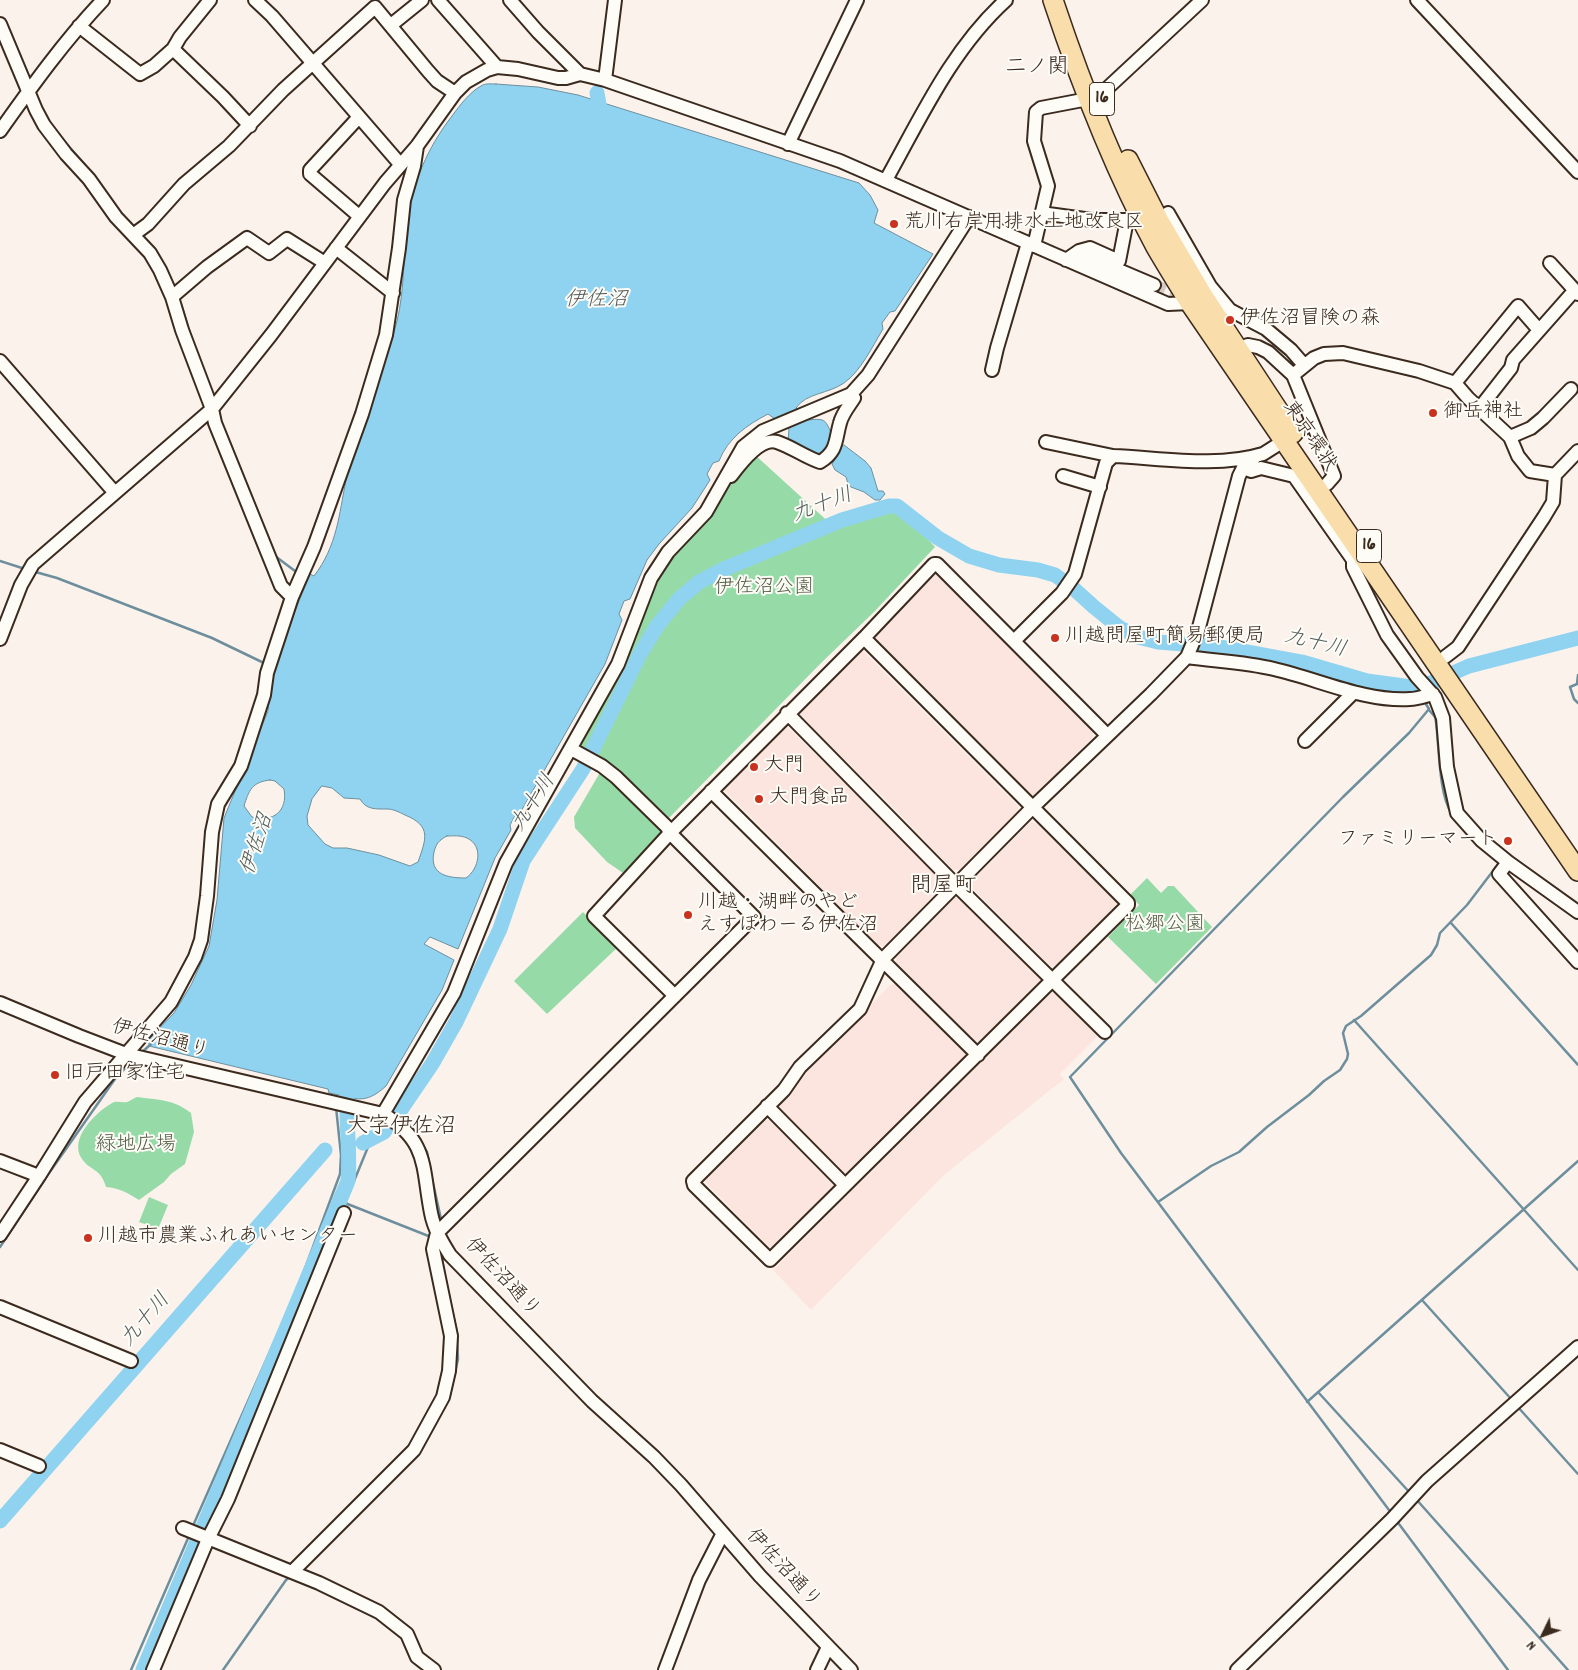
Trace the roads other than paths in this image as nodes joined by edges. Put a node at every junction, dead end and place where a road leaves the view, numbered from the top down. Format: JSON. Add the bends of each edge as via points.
{"nodes":[{"id":1,"x":103,"y":0,"type":"edge"},
{"id":2,"x":210,"y":0,"type":"edge"},
{"id":3,"x":256,"y":0,"type":"edge"},
{"id":4,"x":422,"y":0,"type":"edge"},
{"id":5,"x":438,"y":0,"type":"edge"},
{"id":6,"x":510,"y":0,"type":"edge"},
{"id":7,"x":615,"y":0,"type":"edge"},
{"id":8,"x":857,"y":0,"type":"edge"},
{"id":9,"x":1006,"y":0,"type":"edge"},
{"id":10,"x":1053,"y":0,"type":"edge"},
{"id":11,"x":1066,"y":0,"type":"edge"},
{"id":12,"x":1202,"y":0,"type":"edge"},
{"id":13,"x":1417,"y":0,"type":"edge"},
{"id":14,"x":0,"y":24,"type":"edge"},
{"id":15,"x":391,"y":25,"type":"junction"},
{"id":16,"x":80,"y":26,"type":"junction"},
{"id":17,"x":173,"y":49,"type":"junction"},
{"id":18,"x":312,"y":64,"type":"junction"},
{"id":19,"x":497,"y":67,"type":"junction"},
{"id":20,"x":580,"y":74,"type":"junction"},
{"id":21,"x":605,"y":80,"type":"junction"},
{"id":22,"x":28,"y":91,"type":"junction"},
{"id":23,"x":455,"y":93,"type":"junction"},
{"id":24,"x":1094,"y":97,"type":"junction"},
{"id":25,"x":358,"y":118,"type":"junction"},
{"id":26,"x":250,"y":126,"type":"junction"},
{"id":27,"x":0,"y":131,"type":"edge"},
{"id":28,"x":788,"y":144,"type":"junction"},
{"id":29,"x":416,"y":146,"type":"junction"},
{"id":30,"x":400,"y":164,"type":"junction"},
{"id":31,"x":1578,"y":172,"type":"edge"},
{"id":32,"x":886,"y":180,"type":"junction"},
{"id":33,"x":1042,"y":213,"type":"junction"},
{"id":34,"x":359,"y":216,"type":"junction"},
{"id":35,"x":969,"y":218,"type":"junction"},
{"id":36,"x":1159,"y":221,"type":"junction"},
{"id":37,"x":133,"y":235,"type":"junction"},
{"id":38,"x":1031,"y":245,"type":"junction"},
{"id":39,"x":336,"y":248,"type":"junction"},
{"id":40,"x":1066,"y":260,"type":"junction"},
{"id":41,"x":325,"y":263,"type":"junction"},
{"id":42,"x":1550,"y":263,"type":"dead end"},
{"id":43,"x":1079,"y":265,"type":"junction"},
{"id":44,"x":1154,"y":285,"type":"tunnel mouth"},
{"id":45,"x":1576,"y":292,"type":"edge"},
{"id":46,"x":393,"y":293,"type":"junction"},
{"id":47,"x":172,"y":297,"type":"junction"},
{"id":48,"x":1196,"y":300,"type":"junction"},
{"id":49,"x":1235,"y":320,"type":"tunnel mouth"},
{"id":50,"x":1539,"y":330,"type":"junction"},
{"id":51,"x":1238,"y":349,"type":"junction"},
{"id":52,"x":0,"y":361,"type":"edge"},
{"id":53,"x":992,"y":370,"type":"dead end"},
{"id":54,"x":1299,"y":370,"type":"junction"},
{"id":55,"x":1456,"y":383,"type":"junction"},
{"id":56,"x":1571,"y":389,"type":"dead end"},
{"id":57,"x":851,"y":394,"type":"junction"},
{"id":58,"x":212,"y":409,"type":"junction"},
{"id":59,"x":1480,"y":409,"type":"junction"},
{"id":60,"x":1312,"y":423,"type":"junction"},
{"id":61,"x":1510,"y":437,"type":"junction"},
{"id":62,"x":1289,"y":438,"type":"junction"},
{"id":63,"x":1046,"y":442,"type":"dead end"},
{"id":64,"x":1578,"y":451,"type":"edge"},
{"id":65,"x":1113,"y":456,"type":"junction"},
{"id":66,"x":1255,"y":457,"type":"junction"},
{"id":67,"x":1243,"y":468,"type":"junction"},
{"id":68,"x":1555,"y":475,"type":"junction"},
{"id":69,"x":1063,"y":476,"type":"dead end"},
{"id":70,"x":1326,"y":484,"type":"junction"},
{"id":71,"x":1100,"y":487,"type":"junction"},
{"id":72,"x":115,"y":494,"type":"junction"},
{"id":73,"x":714,"y":497,"type":"junction"},
{"id":74,"x":1355,"y":554,"type":"junction"},
{"id":75,"x":292,"y":598,"type":"junction"},
{"id":76,"x":864,"y":638,"type":"junction"},
{"id":77,"x":0,"y":639,"type":"edge"},
{"id":78,"x":1014,"y":641,"type":"junction"},
{"id":79,"x":1425,"y":648,"type":"junction"},
{"id":80,"x":1187,"y":657,"type":"junction"},
{"id":81,"x":1445,"y":657,"type":"junction"},
{"id":82,"x":1406,"y":662,"type":"junction"},
{"id":83,"x":1445,"y":689,"type":"junction"},
{"id":84,"x":1353,"y":693,"type":"junction"},
{"id":85,"x":787,"y":713,"type":"junction"},
{"id":86,"x":1107,"y":735,"type":"junction"},
{"id":87,"x":1304,"y":741,"type":"dead end"},
{"id":88,"x":576,"y":752,"type":"junction"},
{"id":89,"x":711,"y":792,"type":"junction"},
{"id":90,"x":1033,"y":807,"type":"junction"},
{"id":91,"x":670,"y":832,"type":"junction"},
{"id":92,"x":1578,"y":849,"type":"edge"},
{"id":93,"x":1508,"y":862,"type":"junction"},
{"id":94,"x":1578,"y":871,"type":"edge"},
{"id":95,"x":956,"y":885,"type":"junction"},
{"id":96,"x":1575,"y":906,"type":"edge"},
{"id":97,"x":882,"y":959,"type":"junction"},
{"id":98,"x":1578,"y":962,"type":"edge"},
{"id":99,"x":1053,"y":979,"type":"junction"},
{"id":100,"x":675,"y":996,"type":"junction"},
{"id":101,"x":0,"y":1003,"type":"edge"},
{"id":102,"x":1105,"y":1032,"type":"dead end"},
{"id":103,"x":126,"y":1054,"type":"junction"},
{"id":104,"x":978,"y":1055,"type":"junction"},
{"id":105,"x":767,"y":1106,"type":"junction"},
{"id":106,"x":385,"y":1115,"type":"junction"},
{"id":107,"x":0,"y":1161,"type":"edge"},
{"id":108,"x":39,"y":1176,"type":"junction"},
{"id":109,"x":845,"y":1184,"type":"junction"},
{"id":110,"x":344,"y":1212,"type":"dead end"},
{"id":111,"x":437,"y":1233,"type":"junction"},
{"id":112,"x":0,"y":1235,"type":"edge"},
{"id":113,"x":0,"y":1307,"type":"edge"},
{"id":114,"x":1578,"y":1346,"type":"edge"},
{"id":115,"x":131,"y":1361,"type":"dead end"},
{"id":116,"x":0,"y":1450,"type":"edge"},
{"id":117,"x":39,"y":1466,"type":"dead end"},
{"id":118,"x":183,"y":1528,"type":"dead end"},
{"id":119,"x":723,"y":1533,"type":"junction"},
{"id":120,"x":208,"y":1539,"type":"junction"},
{"id":121,"x":292,"y":1572,"type":"junction"},
{"id":122,"x":828,"y":1647,"type":"junction"},
{"id":123,"x":153,"y":1670,"type":"edge"},
{"id":124,"x":434,"y":1670,"type":"edge"},
{"id":125,"x":665,"y":1670,"type":"edge"},
{"id":126,"x":816,"y":1670,"type":"edge"},
{"id":127,"x":851,"y":1670,"type":"edge"},
{"id":128,"x":1237,"y":1670,"type":"edge"}],
"edges":[{"from":1,"to":16,"type":"street"},
{"from":2,"to":17,"type":"street"},
{"from":3,"to":18,"type":"street"},
{"from":4,"to":15,"type":"street"},
{"from":5,"to":19,"type":"street"},
{"from":6,"to":20,"type":"street"},
{"from":7,"to":21,"type":"street"},
{"from":8,"to":28,"type":"street"},
{"from":9,"to":32,"type":"street","via":[[991,14],[946,72]]},
{"from":10,"to":24,"type":"highway","name":"東京環状","number":"16","via":[[1072,58]]},
{"from":11,"to":24,"type":"highway","name":"東京環状","number":"16"},
{"from":12,"to":24,"type":"street"},
{"from":13,"to":31,"type":"street"},
{"from":14,"to":22,"type":"street"},
{"from":15,"to":18,"type":"street","via":[[375,8]]},
{"from":15,"to":23,"type":"street","via":[[428,72]]},
{"from":16,"to":17,"type":"street","via":[[140,74]]},
{"from":16,"to":22,"type":"street"},
{"from":17,"to":26,"type":"street"},
{"from":18,"to":25,"type":"street"},
{"from":18,"to":26,"type":"street"},
{"from":19,"to":20,"type":"street","via":[[558,78]]},
{"from":19,"to":23,"type":"street","via":[[476,75]]},
{"from":20,"to":21,"type":"street"},
{"from":21,"to":28,"type":"street"},
{"from":22,"to":27,"type":"street"},
{"from":22,"to":37,"type":"street","via":[[44,125]]},
{"from":23,"to":29,"type":"street"},
{"from":24,"to":33,"type":"street","via":[[1041,108],[1036,112],[1034,141],[1048,186]]},
{"from":24,"to":36,"type":"highway","name":"東京環状","number":"16"},
{"from":24,"to":48,"type":"highway","name":"東京環状","number":"16","via":[[1140,214],[1157,248]]},
{"from":25,"to":30,"type":"street"},
{"from":25,"to":34,"type":"street","via":[[310,170],[310,174]]},
{"from":26,"to":37,"type":"street","via":[[184,184],[148,224]]},
{"from":28,"to":32,"type":"street"},
{"from":29,"to":30,"type":"street"},
{"from":29,"to":46,"type":"street","via":[[404,200]]},
{"from":30,"to":34,"type":"street"},
{"from":32,"to":35,"type":"street"},
{"from":33,"to":38,"type":"street"},
{"from":33,"to":40,"type":"street","via":[[1092,220],[1127,220],[1119,262],[1090,248]]},
{"from":34,"to":39,"type":"street"},
{"from":35,"to":38,"type":"street"},
{"from":35,"to":57,"type":"street","via":[[868,375]]},
{"from":36,"to":48,"type":"highway","name":"東京環状","number":"16"},
{"from":36,"to":54,"type":"street","via":[[1168,213],[1210,286],[1230,310],[1266,330],[1291,350]]},
{"from":37,"to":47,"type":"street","via":[[150,253]]},
{"from":38,"to":40,"type":"street"},
{"from":38,"to":53,"type":"street"},
{"from":39,"to":41,"type":"street"},
{"from":39,"to":46,"type":"street"},
{"from":40,"to":43,"type":"street"},
{"from":41,"to":47,"type":"street","via":[[287,239],[269,253],[247,238]]},
{"from":41,"to":58,"type":"street"},
{"from":42,"to":45,"type":"street"},
{"from":43,"to":44,"type":"street","via":[[1088,257]]},
{"from":43,"to":48,"type":"street","via":[[1168,304]]},
{"from":45,"to":50,"type":"street"},
{"from":46,"to":75,"type":"street","via":[[386,335],[362,414]]},
{"from":47,"to":58,"type":"street"},
{"from":48,"to":51,"type":"highway","name":"東京環状","number":"16"},
{"from":48,"to":62,"type":"highway","name":"東京環状","number":"16"},
{"from":49,"to":54,"type":"street","via":[[1274,344]]},
{"from":50,"to":55,"type":"street","via":[[1518,306]]},
{"from":50,"to":59,"type":"street","via":[[1513,360],[1511,368]]},
{"from":51,"to":54,"type":"street","via":[[1248,344],[1263,349]]},
{"from":51,"to":62,"type":"highway","name":"東京環状","number":"16"},
{"from":52,"to":72,"type":"street"},
{"from":54,"to":55,"type":"street","via":[[1324,354],[1343,353]]},
{"from":54,"to":60,"type":"street"},
{"from":55,"to":59,"type":"street"},
{"from":56,"to":61,"type":"street","via":[[1531,428]]},
{"from":57,"to":73,"type":"street","via":[[763,431],[743,447]]},
{"from":57,"to":73,"type":"street","via":[[854,398],[840,424],[837,443],[826,458],[820,462],[776,442],[767,442],[744,461]]},
{"from":58,"to":72,"type":"street"},
{"from":58,"to":75,"type":"street","via":[[215,424],[281,586]]},
{"from":59,"to":61,"type":"street"},
{"from":60,"to":62,"type":"street"},
{"from":60,"to":70,"type":"street","via":[[1334,476]]},
{"from":61,"to":68,"type":"street","via":[[1518,456],[1530,470]]},
{"from":62,"to":66,"type":"street"},
{"from":62,"to":70,"type":"highway","name":"東京環状","number":"16"},
{"from":62,"to":74,"type":"highway","name":"東京環状","number":"16"},
{"from":63,"to":65,"type":"street"},
{"from":64,"to":68,"type":"street"},
{"from":65,"to":66,"type":"street","via":[[1215,462]]},
{"from":65,"to":71,"type":"street","via":[[1106,463]]},
{"from":66,"to":67,"type":"street"},
{"from":67,"to":74,"type":"street","via":[[1252,471],[1261,468],[1294,476]]},
{"from":67,"to":80,"type":"street","via":[[1197,633]]},
{"from":68,"to":81,"type":"street","via":[[1553,502],[1544,517],[1458,646]]},
{"from":69,"to":71,"type":"street"},
{"from":70,"to":81,"type":"highway","name":"東京環状","number":"16"},
{"from":71,"to":78,"type":"street","via":[[1075,574],[1062,594]]},
{"from":72,"to":77,"type":"street","via":[[33,564],[21,585]]},
{"from":73,"to":88,"type":"street","via":[[706,512],[668,552],[651,578],[618,664]]},
{"from":74,"to":79,"type":"highway","name":"東京環状","number":"16"},
{"from":74,"to":82,"type":"street","via":[[1352,567],[1387,636]]},
{"from":75,"to":103,"type":"street","via":[[267,673],[264,694],[242,766],[218,804],[201,940],[195,957],[171,1002]]},
{"from":76,"to":78,"type":"street","via":[[934,564],[938,564]]},
{"from":76,"to":85,"type":"street"},
{"from":76,"to":90,"type":"street"},
{"from":78,"to":86,"type":"street"},
{"from":79,"to":82,"type":"street"},
{"from":79,"to":83,"type":"highway","name":"東京環状","number":"16"},
{"from":80,"to":84,"type":"street","via":[[1272,668]]},
{"from":80,"to":86,"type":"street"},
{"from":81,"to":83,"type":"highway","name":"東京環状","number":"16"},
{"from":82,"to":83,"type":"street","via":[[1417,677]]},
{"from":83,"to":84,"type":"street","via":[[1412,699]]},
{"from":83,"to":92,"type":"highway","name":"東京環状","number":"16"},
{"from":83,"to":93,"type":"street","via":[[1443,718],[1447,767],[1457,813]]},
{"from":83,"to":94,"type":"highway","name":"東京環状","number":"16"},
{"from":84,"to":87,"type":"street"},
{"from":85,"to":89,"type":"street"},
{"from":85,"to":95,"type":"street"},
{"from":86,"to":90,"type":"street"},
{"from":88,"to":91,"type":"street","via":[[616,777]]},
{"from":88,"to":106,"type":"street","via":[[506,863],[454,993]]},
{"from":89,"to":91,"type":"street"},
{"from":89,"to":97,"type":"street"},
{"from":90,"to":95,"type":"street"},
{"from":90,"to":99,"type":"street","via":[[1128,903]]},
{"from":91,"to":100,"type":"street","via":[[594,916]]},
{"from":91,"to":100,"type":"street","via":[[754,917]]},
{"from":93,"to":96,"type":"street"},
{"from":93,"to":98,"type":"street","via":[[1499,874]]},
{"from":95,"to":97,"type":"street"},
{"from":95,"to":99,"type":"street"},
{"from":97,"to":104,"type":"street"},
{"from":97,"to":105,"type":"street","via":[[860,1009],[800,1067],[784,1090]]},
{"from":99,"to":102,"type":"street"},
{"from":99,"to":104,"type":"street"},
{"from":100,"to":111,"type":"street"},
{"from":101,"to":103,"type":"street","name":"伊佐沼通り"},
{"from":103,"to":106,"type":"street","name":"伊佐沼通り"},
{"from":103,"to":108,"type":"street","via":[[85,1102]]},
{"from":104,"to":109,"type":"street"},
{"from":105,"to":109,"type":"street"},
{"from":105,"to":109,"type":"street","via":[[693,1181],[694,1185],[770,1260]]},
{"from":106,"to":111,"type":"street","name":"伊佐沼通り","via":[[400,1124],[419,1149]]},
{"from":107,"to":108,"type":"street"},
{"from":108,"to":112,"type":"street"},
{"from":110,"to":120,"type":"street","via":[[228,1499]]},
{"from":111,"to":119,"type":"street","name":"伊佐沼通り","via":[[466,1274],[592,1401],[654,1457]]},
{"from":111,"to":121,"type":"street","via":[[432,1248],[451,1336],[449,1371],[442,1397],[414,1450]]},
{"from":113,"to":115,"type":"street"},
{"from":114,"to":128,"type":"street","via":[[1427,1481]]},
{"from":116,"to":117,"type":"street"},
{"from":118,"to":120,"type":"street"},
{"from":119,"to":122,"type":"street","name":"伊佐沼通り"},
{"from":119,"to":125,"type":"street","via":[[699,1580]]},
{"from":120,"to":121,"type":"street"},
{"from":120,"to":123,"type":"street"},
{"from":121,"to":124,"type":"street","via":[[379,1612],[407,1634],[417,1657]]},
{"from":122,"to":126,"type":"street"},
{"from":122,"to":127,"type":"street","name":"伊佐沼通り"}]}
